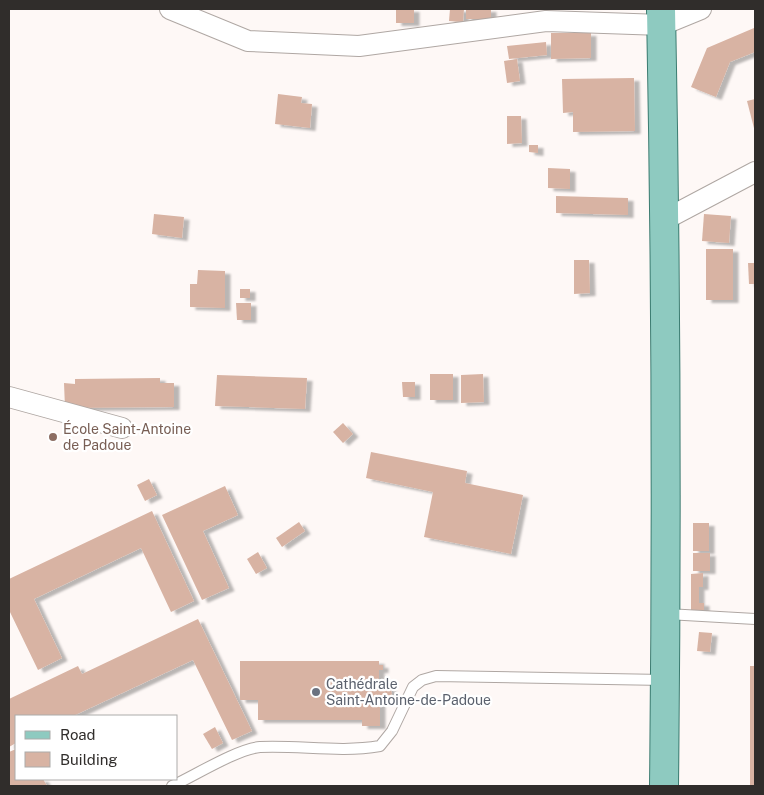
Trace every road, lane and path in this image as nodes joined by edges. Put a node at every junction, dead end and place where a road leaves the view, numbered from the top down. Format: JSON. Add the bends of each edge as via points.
{"nodes":[{"id":1,"x":170,"y":9,"type":"edge"},
{"id":2,"x":701,"y":9,"type":"edge"},
{"id":3,"x":662,"y":17,"type":"edge"},
{"id":4,"x":755,"y":172,"type":"edge"},
{"id":5,"x":666,"y":218,"type":"junction"},
{"id":6,"x":10,"y":399,"type":"edge"},
{"id":7,"x":122,"y":428,"type":"dead end"},
{"id":8,"x":667,"y":614,"type":"junction"},
{"id":9,"x":755,"y":619,"type":"edge"},
{"id":10,"x":665,"y":680,"type":"junction"},
{"id":11,"x":172,"y":786,"type":"edge"},
{"id":12,"x":664,"y":786,"type":"edge"}],
"edges":[{"from":1,"to":3,"type":"street","via":[[248,41],[359,46],[546,21]]},
{"from":2,"to":3,"type":"street"},
{"from":3,"to":5,"type":"main road"},
{"from":4,"to":5,"type":"street"},
{"from":5,"to":8,"type":"main road","via":[[664,440]]},
{"from":6,"to":7,"type":"street"},
{"from":8,"to":9,"type":"lane"},
{"from":8,"to":10,"type":"main road"},
{"from":10,"to":11,"type":"lane","via":[[436,676],[413,687],[392,731],[380,746],[357,750],[258,747]]},
{"from":10,"to":12,"type":"main road"}]}
